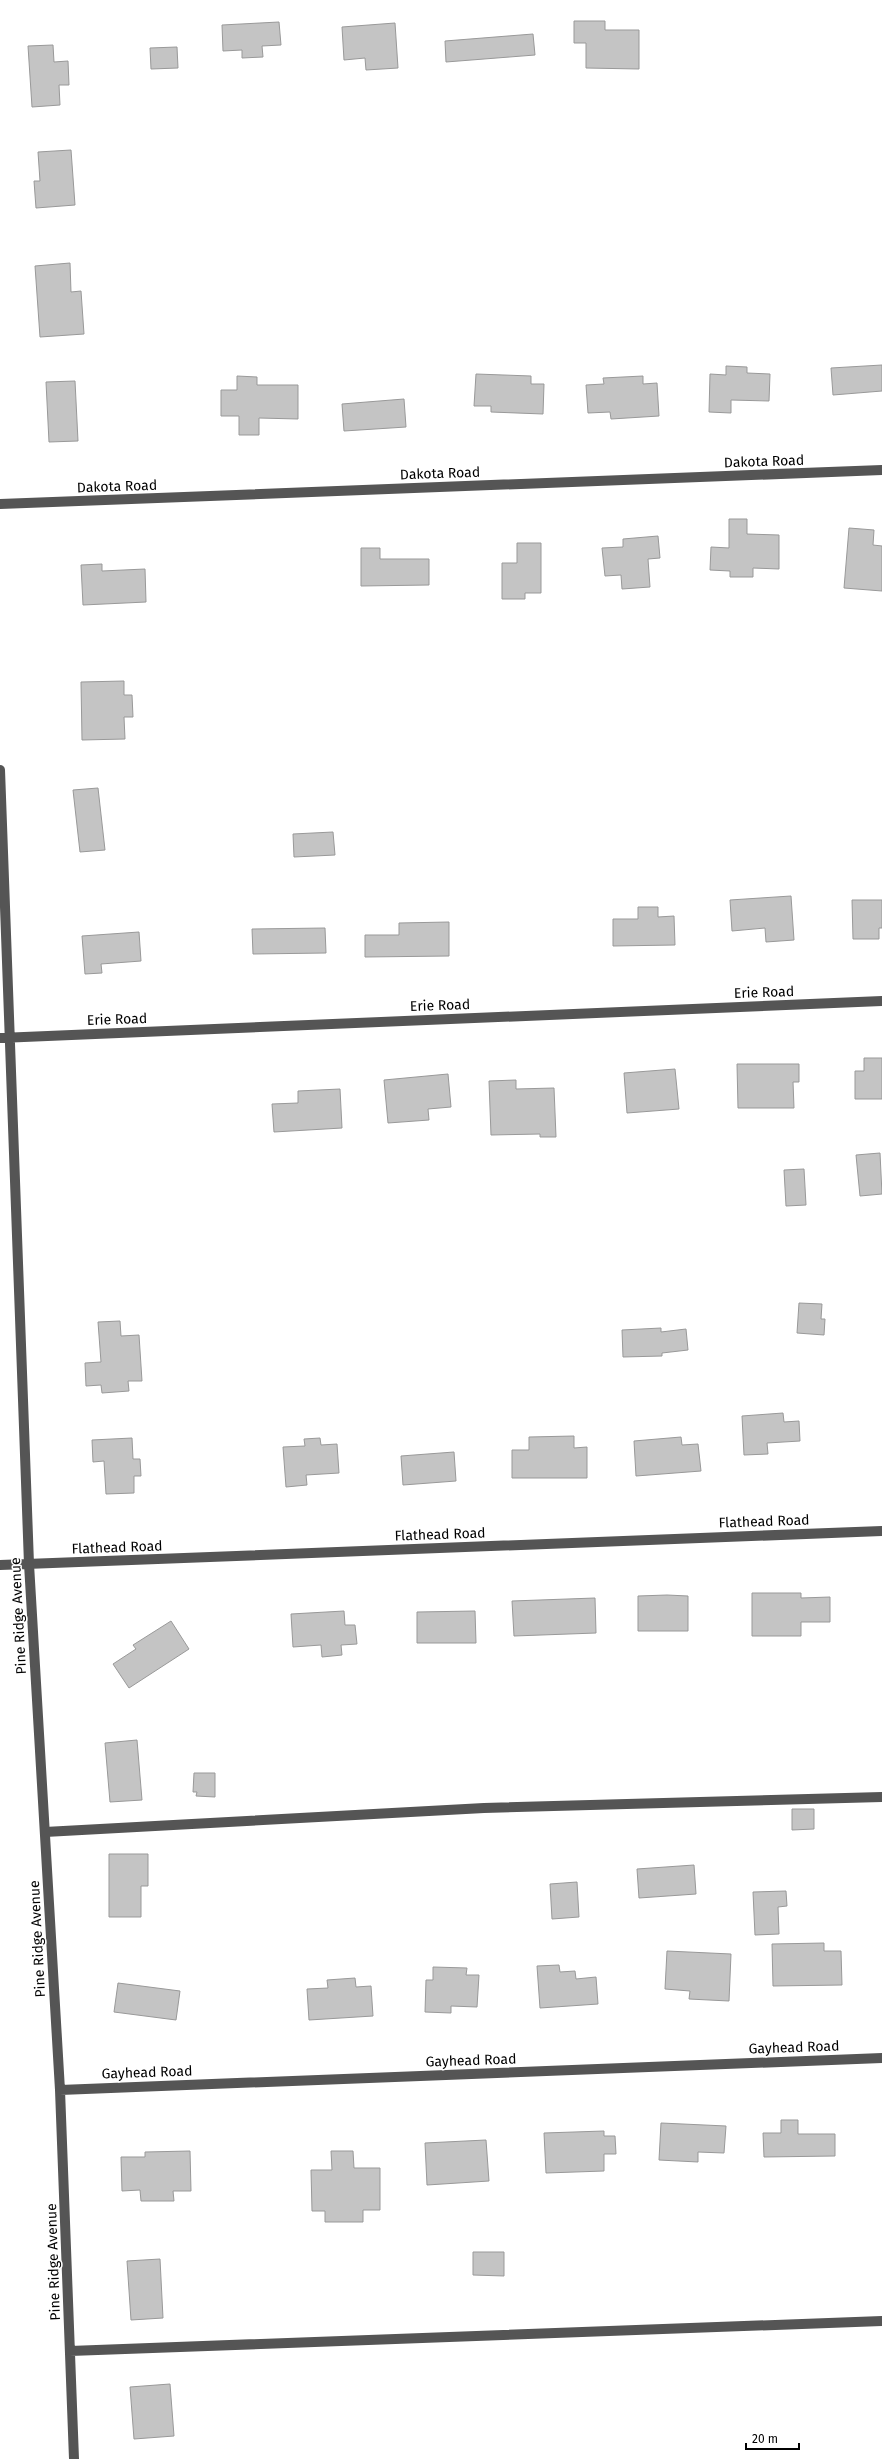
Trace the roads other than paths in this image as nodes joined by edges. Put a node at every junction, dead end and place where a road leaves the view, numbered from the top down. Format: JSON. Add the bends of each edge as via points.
{"nodes":[{"id":1,"x":882,"y":470,"type":"edge"},
{"id":2,"x":0,"y":504,"type":"edge"},
{"id":3,"x":0,"y":770,"type":"edge"},
{"id":4,"x":882,"y":1001,"type":"edge"},
{"id":5,"x":11,"y":1037,"type":"junction"},
{"id":6,"x":0,"y":1038,"type":"edge"},
{"id":7,"x":882,"y":1531,"type":"edge"},
{"id":8,"x":28,"y":1564,"type":"junction"},
{"id":9,"x":0,"y":1565,"type":"edge"},
{"id":10,"x":882,"y":1797,"type":"edge"},
{"id":11,"x":45,"y":1832,"type":"junction"},
{"id":12,"x":882,"y":2058,"type":"edge"},
{"id":13,"x":60,"y":2090,"type":"junction"},
{"id":14,"x":882,"y":2321,"type":"edge"},
{"id":15,"x":70,"y":2351,"type":"junction"},
{"id":16,"x":74,"y":2459,"type":"edge"}],
"edges":[{"from":1,"to":2,"type":"street","name":"Dakota Road"},
{"from":3,"to":5,"type":"street","name":"Pine Ridge Avenue"},
{"from":4,"to":5,"type":"street","name":"Erie Road"},
{"from":5,"to":6,"type":"street","name":"Erie Road"},
{"from":5,"to":8,"type":"street","name":"Pine Ridge Avenue"},
{"from":7,"to":8,"type":"street","name":"Flathead Road"},
{"from":8,"to":9,"type":"street","name":"Flathead Road"},
{"from":8,"to":11,"type":"street","name":"Pine Ridge Avenue"},
{"from":10,"to":11,"type":"street","via":[[484,1808]]},
{"from":11,"to":13,"type":"street","name":"Pine Ridge Avenue"},
{"from":12,"to":13,"type":"street","name":"Gayhead Road"},
{"from":13,"to":15,"type":"street","name":"Pine Ridge Avenue"},
{"from":14,"to":15,"type":"street"},
{"from":15,"to":16,"type":"street","name":"Pine Ridge Avenue"}]}
